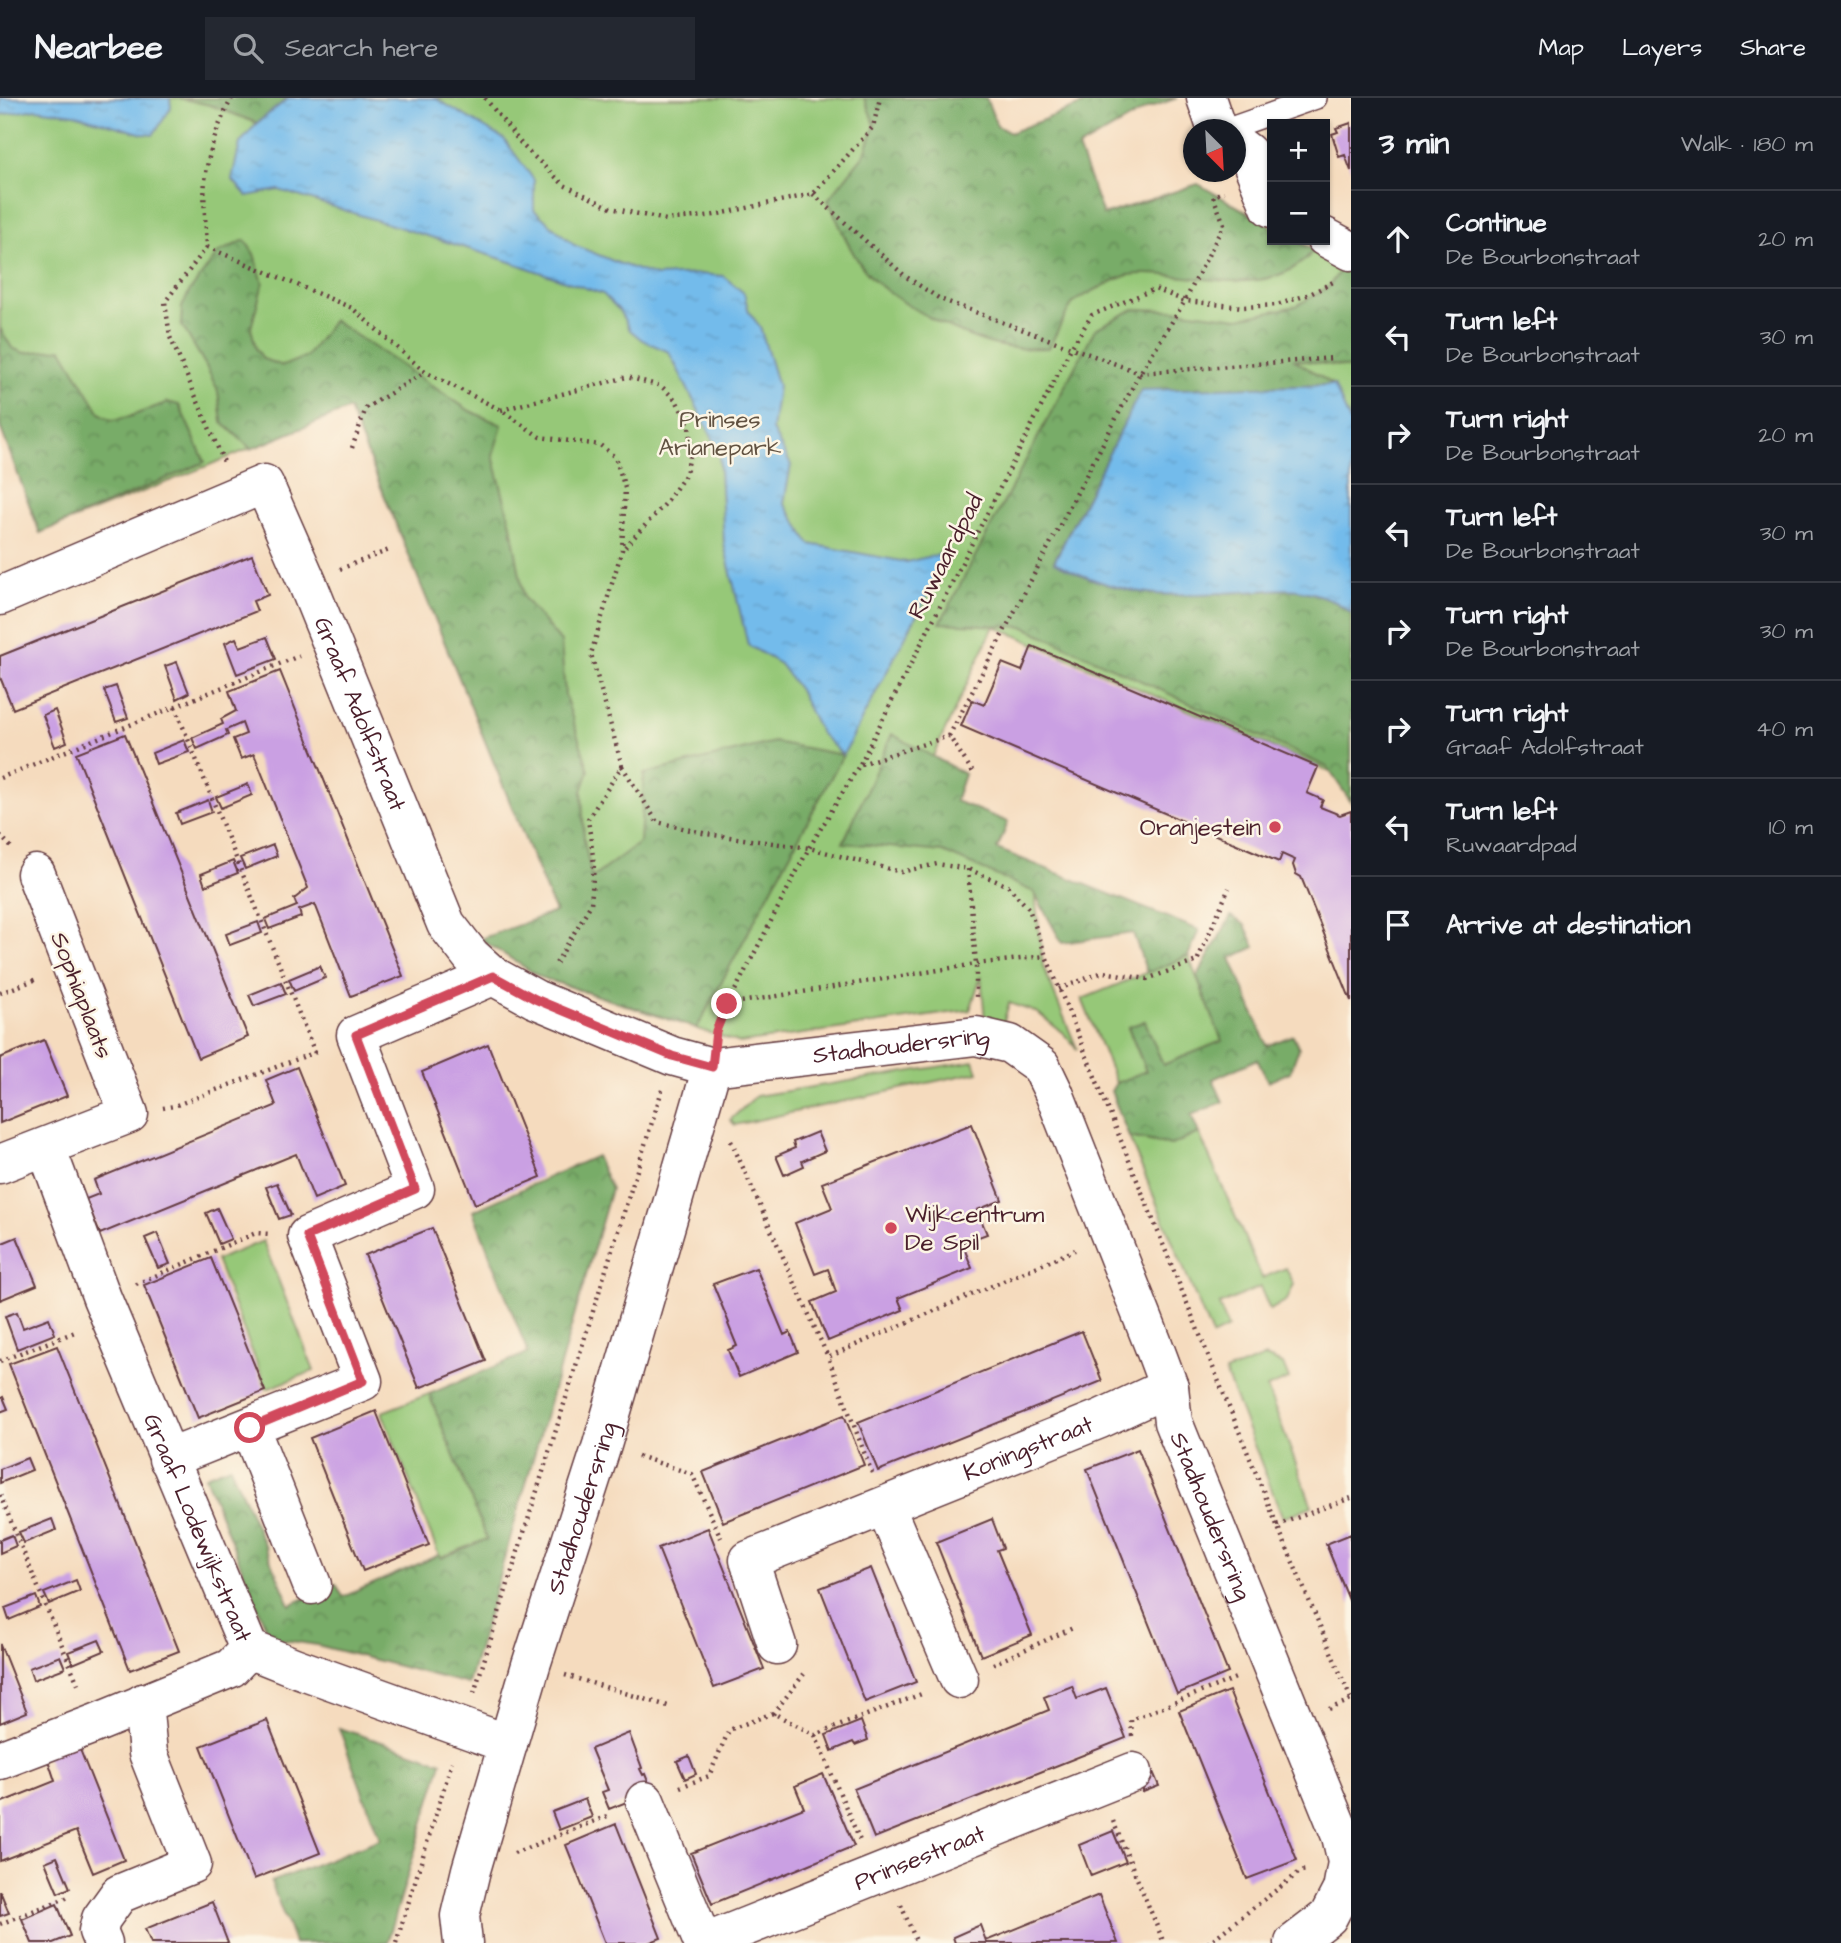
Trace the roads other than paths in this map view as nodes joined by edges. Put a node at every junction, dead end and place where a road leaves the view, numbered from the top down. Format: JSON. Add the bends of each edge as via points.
{"nodes":[{"id":1,"x":1206,"y":98,"type":"edge"},
{"id":2,"x":1316,"y":98,"type":"edge"},
{"id":3,"x":1213,"y":119,"type":"edge"},
{"id":4,"x":1246,"y":123,"type":"edge"},
{"id":5,"x":1246,"y":152,"type":"edge"},
{"id":6,"x":1266,"y":194,"type":"edge"},
{"id":7,"x":1330,"y":243,"type":"edge"},
{"id":8,"x":1345,"y":263,"type":"edge"},
{"id":9,"x":0,"y":596,"type":"edge"},
{"id":10,"x":36,"y":874,"type":"dead end"},
{"id":11,"x":493,"y":976,"type":"junction"},
{"id":12,"x":712,"y":1067,"type":"junction"},
{"id":13,"x":46,"y":1147,"type":"junction"},
{"id":14,"x":0,"y":1164,"type":"edge"},
{"id":15,"x":1169,"y":1387,"type":"junction"},
{"id":16,"x":250,"y":1428,"type":"junction"},
{"id":17,"x":168,"y":1459,"type":"junction"},
{"id":18,"x":885,"y":1506,"type":"junction"},
{"id":19,"x":312,"y":1585,"type":"dead end"},
{"id":20,"x":777,"y":1645,"type":"dead end"},
{"id":21,"x":248,"y":1649,"type":"junction"},
{"id":22,"x":960,"y":1679,"type":"road end"},
{"id":23,"x":143,"y":1703,"type":"junction"},
{"id":24,"x":508,"y":1744,"type":"junction"},
{"id":25,"x":0,"y":1759,"type":"edge"},
{"id":26,"x":1116,"y":1779,"type":"road end"},
{"id":27,"x":645,"y":1801,"type":"road end"},
{"id":28,"x":106,"y":1925,"type":"edge"},
{"id":29,"x":463,"y":1943,"type":"edge"},
{"id":30,"x":704,"y":1943,"type":"edge"},
{"id":31,"x":1294,"y":1943,"type":"edge"}],
"edges":[{"from":1,"to":3,"type":"street"},
{"from":2,"to":4,"type":"lane"},
{"from":5,"to":6,"type":"street"},
{"from":7,"to":8,"type":"street"},
{"from":9,"to":11,"type":"street","name":"Graaf Adolfstraat","via":[[264,484],[446,924]]},
{"from":10,"to":13,"type":"street","name":"Sophiaplaats","via":[[129,1114]]},
{"from":11,"to":12,"type":"street","name":"Graaf Adolfstraat","via":[[535,999],[672,1056]]},
{"from":11,"to":16,"type":"street","via":[[356,1035],[415,1189],[307,1236],[363,1381]]},
{"from":12,"to":15,"type":"street","name":"Stadhoudersring","via":[[976,1035],[1010,1044],[1041,1066],[1054,1093]]},
{"from":12,"to":24,"type":"street","name":"Stadhoudersring","via":[[602,1445]]},
{"from":13,"to":14,"type":"street"},
{"from":13,"to":17,"type":"street","name":"Graaf Lodewijkstraat"},
{"from":15,"to":18,"type":"street","name":"Koningstraat"},
{"from":15,"to":31,"type":"street","name":"Stadhoudersring","via":[[1172,1422],[1341,1836],[1347,1862],[1342,1889],[1328,1917]]},
{"from":16,"to":17,"type":"street"},
{"from":16,"to":19,"type":"street"},
{"from":17,"to":21,"type":"street","name":"Graaf Lodewijkstraat"},
{"from":18,"to":20,"type":"street","name":"Koningstraat","via":[[749,1560]]},
{"from":18,"to":22,"type":"street"},
{"from":21,"to":23,"type":"street","via":[[231,1668]]},
{"from":21,"to":24,"type":"street","name":"Graaf Lodewijkstraat"},
{"from":23,"to":25,"type":"street"},
{"from":23,"to":28,"type":"street","via":[[148,1754],[192,1864],[119,1894]]},
{"from":24,"to":29,"type":"street","name":"Stadhoudersring","via":[[460,1916]]},
{"from":26,"to":30,"type":"street","name":"Prinsestraat"},
{"from":27,"to":30,"type":"street","name":"Prinsestraat"}]}
